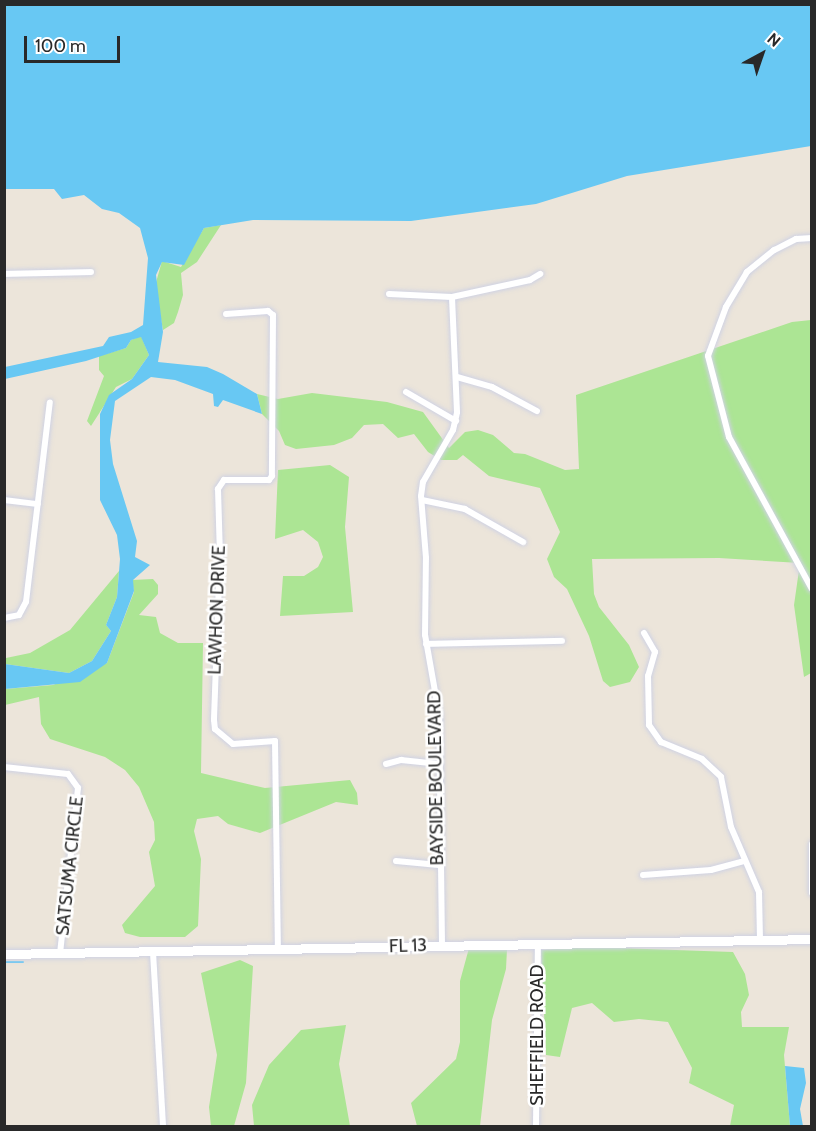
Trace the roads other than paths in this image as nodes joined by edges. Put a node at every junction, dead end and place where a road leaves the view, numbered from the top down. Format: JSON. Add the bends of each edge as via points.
{"nodes":[{"id":1,"x":812,"y":238,"type":"edge"},
{"id":2,"x":91,"y":272,"type":"dead end"},
{"id":3,"x":4,"y":274,"type":"edge"},
{"id":4,"x":540,"y":274,"type":"dead end"},
{"id":5,"x":389,"y":294,"type":"dead end"},
{"id":6,"x":452,"y":297,"type":"junction"},
{"id":7,"x":226,"y":314,"type":"dead end"},
{"id":8,"x":457,"y":377,"type":"junction"},
{"id":9,"x":406,"y":392,"type":"dead end"},
{"id":10,"x":50,"y":402,"type":"dead end"},
{"id":11,"x":537,"y":411,"type":"dead end"},
{"id":12,"x":456,"y":421,"type":"junction"},
{"id":13,"x":4,"y":500,"type":"edge"},
{"id":14,"x":422,"y":500,"type":"junction"},
{"id":15,"x":38,"y":504,"type":"junction"},
{"id":16,"x":523,"y":542,"type":"dead end"},
{"id":17,"x":812,"y":589,"type":"edge"},
{"id":18,"x":4,"y":618,"type":"edge"},
{"id":19,"x":644,"y":633,"type":"dead end"},
{"id":20,"x":562,"y":641,"type":"dead end"},
{"id":21,"x":426,"y":644,"type":"junction"},
{"id":22,"x":386,"y":764,"type":"dead end"},
{"id":23,"x":438,"y":764,"type":"junction"},
{"id":24,"x":4,"y":767,"type":"edge"},
{"id":25,"x":812,"y":844,"type":"edge"},
{"id":26,"x":396,"y":861,"type":"dead end"},
{"id":27,"x":744,"y":861,"type":"junction"},
{"id":28,"x":439,"y":865,"type":"junction"},
{"id":29,"x":643,"y":875,"type":"dead end"},
{"id":30,"x":812,"y":893,"type":"edge"},
{"id":31,"x":812,"y":939,"type":"edge"},
{"id":32,"x":760,"y":940,"type":"junction"},
{"id":33,"x":538,"y":943,"type":"junction"},
{"id":34,"x":442,"y":945,"type":"junction"},
{"id":35,"x":278,"y":949,"type":"junction"},
{"id":36,"x":153,"y":952,"type":"junction"},
{"id":37,"x":60,"y":953,"type":"junction"},
{"id":38,"x":4,"y":954,"type":"edge"},
{"id":39,"x":163,"y":1126,"type":"edge"},
{"id":40,"x":536,"y":1126,"type":"edge"}],
"edges":[{"from":1,"to":17,"type":"street","via":[[796,239],[774,250],[747,272],[726,307],[708,356],[729,437]]},
{"from":2,"to":3,"type":"street"},
{"from":4,"to":6,"type":"street","via":[[530,280]]},
{"from":5,"to":6,"type":"street"},
{"from":6,"to":8,"type":"street","name":"BAYSIDE BOULEVARD"},
{"from":7,"to":35,"type":"street","name":"LAWHON DRIVE","via":[[267,311],[273,315],[272,476],[269,480],[224,480],[218,489],[220,555],[214,720],[215,729],[233,744],[275,741]]},
{"from":8,"to":11,"type":"street","via":[[492,387]]},
{"from":8,"to":12,"type":"street","name":"BAYSIDE BOULEVARD"},
{"from":9,"to":12,"type":"street"},
{"from":10,"to":15,"type":"street"},
{"from":12,"to":14,"type":"street","name":"BAYSIDE BOULEVARD","via":[[423,482]]},
{"from":13,"to":15,"type":"street"},
{"from":14,"to":16,"type":"street","via":[[465,508]]},
{"from":14,"to":21,"type":"street","name":"BAYSIDE BOULEVARD"},
{"from":15,"to":18,"type":"street","via":[[26,602],[19,615]]},
{"from":19,"to":27,"type":"street","via":[[655,652],[648,676],[649,724],[661,742],[702,759],[720,777],[731,827]]},
{"from":20,"to":21,"type":"street"},
{"from":21,"to":23,"type":"street","name":"BAYSIDE BOULEVARD","via":[[439,714]]},
{"from":22,"to":23,"type":"street","via":[[401,760]]},
{"from":23,"to":28,"type":"street","name":"BAYSIDE BOULEVARD"},
{"from":24,"to":37,"type":"street","name":"SATSUMA CIRCLE","via":[[68,774],[78,788]]},
{"from":25,"to":30,"type":"street"},
{"from":26,"to":28,"type":"street"},
{"from":27,"to":29,"type":"street","via":[[719,869]]},
{"from":27,"to":32,"type":"street","via":[[759,892]]},
{"from":28,"to":34,"type":"street","name":"BAYSIDE BOULEVARD"},
{"from":31,"to":32,"type":"main road","name":"FL 13"},
{"from":32,"to":33,"type":"main road","name":"FL 13"},
{"from":33,"to":34,"type":"main road","name":"FL 13"},
{"from":33,"to":40,"type":"street","name":"SHEFFIELD ROAD"},
{"from":34,"to":35,"type":"main road","name":"FL 13"},
{"from":35,"to":36,"type":"main road","name":"FL 13"},
{"from":36,"to":37,"type":"main road","name":"FL 13"},
{"from":36,"to":39,"type":"street"},
{"from":37,"to":38,"type":"main road","name":"FL 13"}]}
